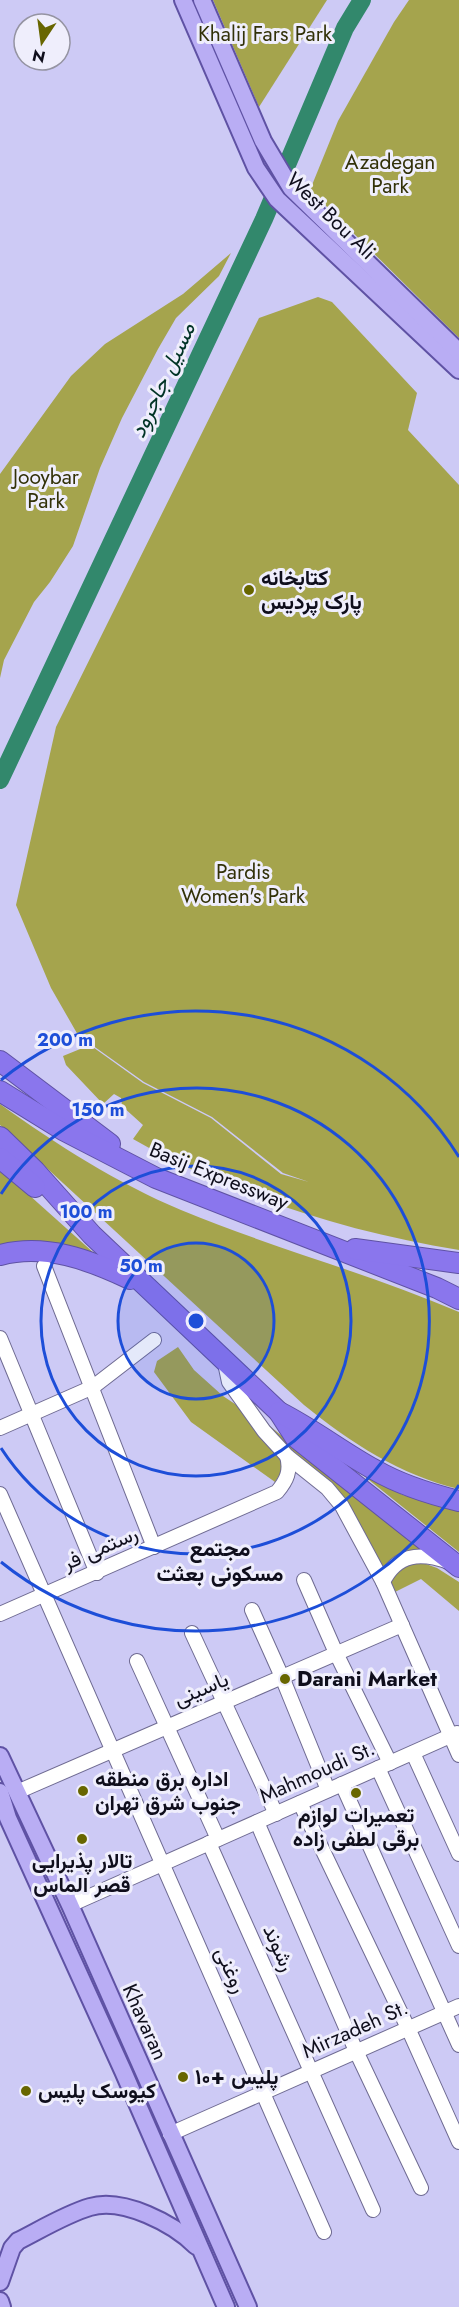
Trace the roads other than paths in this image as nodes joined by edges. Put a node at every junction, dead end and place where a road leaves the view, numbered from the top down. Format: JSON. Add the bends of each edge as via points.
{"nodes":[{"id":1,"x":183,"y":0,"type":"edge"},
{"id":2,"x":202,"y":0,"type":"edge"},
{"id":3,"x":459,"y":352,"type":"edge"},
{"id":4,"x":459,"y":370,"type":"edge"},
{"id":5,"x":0,"y":1060,"type":"edge"},
{"id":6,"x":0,"y":1092,"type":"edge"},
{"id":7,"x":0,"y":1137,"type":"edge"},
{"id":8,"x":0,"y":1158,"type":"edge"},
{"id":9,"x":156,"y":1178,"type":"junction"},
{"id":10,"x":92,"y":1235,"type":"junction"},
{"id":11,"x":329,"y":1246,"type":"junction"},
{"id":12,"x":0,"y":1255,"type":"edge"},
{"id":13,"x":459,"y":1263,"type":"edge"},
{"id":14,"x":44,"y":1266,"type":"dead end"},
{"id":15,"x":146,"y":1287,"type":"junction"},
{"id":16,"x":459,"y":1299,"type":"edge"},
{"id":17,"x":0,"y":1338,"type":"edge"},
{"id":18,"x":154,"y":1340,"type":"dead end"},
{"id":19,"x":225,"y":1363,"type":"junction"},
{"id":20,"x":93,"y":1388,"type":"junction"},
{"id":21,"x":279,"y":1412,"type":"junction"},
{"id":22,"x":32,"y":1414,"type":"junction"},
{"id":23,"x":0,"y":1428,"type":"edge"},
{"id":24,"x":287,"y":1456,"type":"junction"},
{"id":25,"x":0,"y":1494,"type":"edge"},
{"id":26,"x":459,"y":1501,"type":"edge"},
{"id":27,"x":154,"y":1547,"type":"junction"},
{"id":28,"x":457,"y":1565,"type":"edge"},
{"id":29,"x":97,"y":1573,"type":"junction"},
{"id":30,"x":304,"y":1580,"type":"dead end"},
{"id":31,"x":383,"y":1582,"type":"junction"},
{"id":32,"x":44,"y":1596,"type":"junction"},
{"id":33,"x":252,"y":1610,"type":"dead end"},
{"id":34,"x":0,"y":1614,"type":"edge"},
{"id":35,"x":402,"y":1625,"type":"junction"},
{"id":36,"x":192,"y":1633,"type":"dead end"},
{"id":37,"x":336,"y":1653,"type":"junction"},
{"id":38,"x":137,"y":1660,"type":"dead end"},
{"id":39,"x":282,"y":1677,"type":"junction"},
{"id":40,"x":225,"y":1702,"type":"junction"},
{"id":41,"x":166,"y":1727,"type":"junction"},
{"id":42,"x":455,"y":1734,"type":"edge"},
{"id":43,"x":112,"y":1751,"type":"junction"},
{"id":44,"x":413,"y":1753,"type":"junction"},
{"id":45,"x":459,"y":1755,"type":"edge"},
{"id":46,"x":0,"y":1756,"type":"edge"},
{"id":47,"x":384,"y":1766,"type":"junction"},
{"id":48,"x":342,"y":1784,"type":"junction"},
{"id":49,"x":328,"y":1790,"type":"junction"},
{"id":50,"x":0,"y":1792,"type":"edge"},
{"id":51,"x":17,"y":1792,"type":"junction"},
{"id":52,"x":300,"y":1803,"type":"junction"},
{"id":53,"x":276,"y":1814,"type":"junction"},
{"id":54,"x":257,"y":1822,"type":"junction"},
{"id":55,"x":214,"y":1841,"type":"junction"},
{"id":56,"x":459,"y":1854,"type":"edge"},
{"id":57,"x":162,"y":1864,"type":"junction"},
{"id":58,"x":70,"y":1905,"type":"junction"},
{"id":59,"x":459,"y":1946,"type":"edge"},
{"id":60,"x":459,"y":2006,"type":"edge"},
{"id":61,"x":444,"y":2012,"type":"junction"},
{"id":62,"x":408,"y":2028,"type":"junction"},
{"id":63,"x":459,"y":2045,"type":"edge"},
{"id":64,"x":356,"y":2051,"type":"junction"},
{"id":65,"x":311,"y":2071,"type":"junction"},
{"id":66,"x":262,"y":2093,"type":"junction"},
{"id":67,"x":170,"y":2134,"type":"junction"},
{"id":68,"x":459,"y":2142,"type":"edge"},
{"id":69,"x":421,"y":2188,"type":"dead end"},
{"id":70,"x":373,"y":2210,"type":"dead end"},
{"id":71,"x":324,"y":2232,"type":"dead end"},
{"id":72,"x":201,"y":2251,"type":"junction"},
{"id":73,"x":0,"y":2282,"type":"edge"},
{"id":74,"x":0,"y":2301,"type":"edge"},
{"id":75,"x":2,"y":2307,"type":"edge"},
{"id":76,"x":226,"y":2307,"type":"edge"},
{"id":77,"x":248,"y":2307,"type":"edge"}],
"edges":[{"from":1,"to":4,"type":"main road","name":"West Bou Ali","via":[[256,168],[272,193]]},
{"from":2,"to":3,"type":"main road","name":"West Bou Ali","via":[[263,141],[289,185]]},
{"from":5,"to":9,"type":"highway"},
{"from":6,"to":9,"type":"highway","name":"Basij Expressway"},
{"from":7,"to":10,"type":"highway"},
{"from":8,"to":10,"type":"highway"},
{"from":9,"to":11,"type":"highway","name":"Basij Expressway"},
{"from":10,"to":15,"type":"highway"},
{"from":11,"to":13,"type":"highway"},
{"from":11,"to":16,"type":"highway"},
{"from":12,"to":15,"type":"highway","via":[[35,1252],[78,1257]]},
{"from":14,"to":20,"type":"street"},
{"from":15,"to":19,"type":"highway"},
{"from":17,"to":22,"type":"street"},
{"from":18,"to":20,"type":"street"},
{"from":19,"to":21,"type":"highway"},
{"from":19,"to":24,"type":"street","via":[[229,1382]]},
{"from":20,"to":22,"type":"street"},
{"from":20,"to":27,"type":"street"},
{"from":21,"to":26,"type":"highway","via":[[399,1482]]},
{"from":21,"to":28,"type":"highway","via":[[295,1437]]},
{"from":22,"to":23,"type":"street"},
{"from":22,"to":29,"type":"street"},
{"from":24,"to":27,"type":"street","name":"رستمی فر","via":[[288,1476],[277,1492]]},
{"from":24,"to":31,"type":"street","via":[[327,1488],[342,1506]]},
{"from":25,"to":32,"type":"street","name":"روغنی"},
{"from":27,"to":29,"type":"street","name":"رستمی فر"},
{"from":28,"to":31,"type":"street","via":[[439,1558],[405,1558],[394,1564]]},
{"from":29,"to":32,"type":"street","name":"رستمی فر"},
{"from":30,"to":37,"type":"street"},
{"from":31,"to":35,"type":"street"},
{"from":32,"to":34,"type":"street","name":"رستمی فر"},
{"from":32,"to":43,"type":"street","name":"روغنی"},
{"from":33,"to":39,"type":"street"},
{"from":35,"to":37,"type":"street","name":"یاسینی"},
{"from":35,"to":42,"type":"street"},
{"from":36,"to":40,"type":"street"},
{"from":37,"to":39,"type":"street","name":"یاسینی"},
{"from":37,"to":47,"type":"street"},
{"from":38,"to":41,"type":"street","name":"رشوند"},
{"from":39,"to":40,"type":"street","name":"یاسینی"},
{"from":39,"to":49,"type":"street"},
{"from":40,"to":41,"type":"street","name":"یاسینی"},
{"from":40,"to":53,"type":"street"},
{"from":41,"to":43,"type":"street","name":"یاسینی"},
{"from":41,"to":55,"type":"street","name":"رشوند"},
{"from":42,"to":44,"type":"street","name":"Mahmoudi St."},
{"from":42,"to":45,"type":"street"},
{"from":43,"to":51,"type":"street","name":"یاسینی"},
{"from":43,"to":57,"type":"street","name":"روغنی"},
{"from":44,"to":47,"type":"street","name":"Mahmoudi St."},
{"from":44,"to":56,"type":"street"},
{"from":46,"to":51,"type":"main road","name":"Khavaran"},
{"from":47,"to":48,"type":"street","name":"Mahmoudi St."},
{"from":47,"to":59,"type":"street"},
{"from":48,"to":49,"type":"street","name":"Mahmoudi St."},
{"from":48,"to":61,"type":"street"},
{"from":49,"to":52,"type":"street","name":"Mahmoudi St."},
{"from":50,"to":72,"type":"main road","name":"Khavaran","via":[[8,1818]]},
{"from":51,"to":58,"type":"main road","name":"Khavaran"},
{"from":52,"to":53,"type":"street","name":"Mahmoudi St."},
{"from":52,"to":62,"type":"street"},
{"from":53,"to":54,"type":"street","name":"Mahmoudi St."},
{"from":54,"to":55,"type":"street","name":"Mahmoudi St."},
{"from":54,"to":64,"type":"street"},
{"from":55,"to":57,"type":"street","name":"Mahmoudi St."},
{"from":55,"to":65,"type":"street","name":"رشوند"},
{"from":57,"to":58,"type":"street","name":"Mahmoudi St."},
{"from":57,"to":66,"type":"street","name":"روغنی"},
{"from":58,"to":67,"type":"main road","name":"Khavaran"},
{"from":60,"to":61,"type":"street","name":"Mirzadeh St."},
{"from":61,"to":62,"type":"street","name":"Mirzadeh St."},
{"from":61,"to":63,"type":"street"},
{"from":62,"to":64,"type":"street","name":"Mirzadeh St."},
{"from":62,"to":68,"type":"street"},
{"from":64,"to":65,"type":"street","name":"Mirzadeh St."},
{"from":64,"to":69,"type":"street"},
{"from":65,"to":66,"type":"street","name":"Mirzadeh St."},
{"from":65,"to":70,"type":"street","name":"رشوند"},
{"from":66,"to":67,"type":"street","name":"Mirzadeh St."},
{"from":66,"to":71,"type":"street","name":"روغنی"},
{"from":67,"to":77,"type":"main road","name":"Khavaran"},
{"from":72,"to":73,"type":"main road","via":[[159,2220],[120,2207],[90,2207],[18,2241]]},
{"from":72,"to":76,"type":"main road","name":"Khavaran"},
{"from":74,"to":75,"type":"main road"}]}
